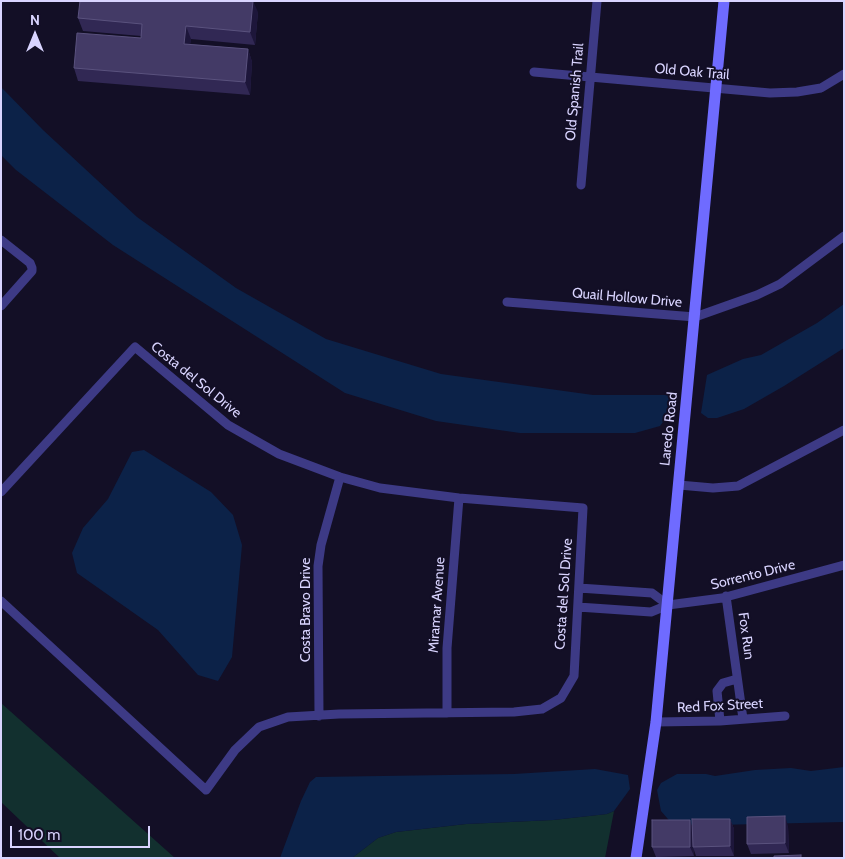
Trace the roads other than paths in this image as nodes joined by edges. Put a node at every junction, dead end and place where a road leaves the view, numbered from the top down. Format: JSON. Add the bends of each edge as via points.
{"nodes":[{"id":1,"x":597,"y":1,"type":"edge"},
{"id":2,"x":724,"y":1,"type":"edge"},
{"id":3,"x":534,"y":72,"type":"dead end"},
{"id":4,"x":844,"y":74,"type":"edge"},
{"id":5,"x":590,"y":77,"type":"junction"},
{"id":6,"x":716,"y":89,"type":"junction"},
{"id":7,"x":581,"y":185,"type":"dead end"},
{"id":8,"x":844,"y":236,"type":"edge"},
{"id":9,"x":1,"y":240,"type":"edge"},
{"id":10,"x":506,"y":302,"type":"dead end"},
{"id":11,"x":1,"y":306,"type":"edge"},
{"id":12,"x":695,"y":317,"type":"junction"},
{"id":13,"x":844,"y":430,"type":"edge"},
{"id":14,"x":340,"y":477,"type":"junction"},
{"id":15,"x":679,"y":485,"type":"junction"},
{"id":16,"x":1,"y":492,"type":"edge"},
{"id":17,"x":459,"y":498,"type":"junction"},
{"id":18,"x":844,"y":565,"type":"edge"},
{"id":19,"x":579,"y":588,"type":"junction"},
{"id":20,"x":726,"y":596,"type":"junction"},
{"id":21,"x":1,"y":601,"type":"edge"},
{"id":22,"x":668,"y":605,"type":"junction"},
{"id":23,"x":578,"y":606,"type":"junction"},
{"id":24,"x":738,"y":679,"type":"junction"},
{"id":25,"x":448,"y":713,"type":"junction"},
{"id":26,"x":319,"y":716,"type":"junction"},
{"id":27,"x":785,"y":716,"type":"dead end"},
{"id":28,"x":743,"y":719,"type":"junction"},
{"id":29,"x":720,"y":721,"type":"junction"},
{"id":30,"x":656,"y":722,"type":"junction"},
{"id":31,"x":636,"y":858,"type":"edge"}],
"edges":[{"from":1,"to":5,"type":"street","name":"Old Spanish Trail"},
{"from":2,"to":6,"type":"street","name":"Laredo Road"},
{"from":3,"to":5,"type":"street","name":"Old Oak Trail"},
{"from":4,"to":6,"type":"street","name":"Old Oak Trail","via":[[821,88],[797,92]]},
{"from":5,"to":6,"type":"street","name":"Old Oak Trail"},
{"from":5,"to":7,"type":"street","name":"Old Spanish Trail"},
{"from":6,"to":12,"type":"street","name":"Laredo Road"},
{"from":8,"to":12,"type":"street","name":"Quail Hollow Drive","via":[[780,284]]},
{"from":9,"to":11,"type":"street","via":[[32,268]]},
{"from":10,"to":12,"type":"street","name":"Quail Hollow Drive"},
{"from":12,"to":15,"type":"street","name":"Laredo Road"},
{"from":13,"to":15,"type":"street","via":[[738,486]]},
{"from":14,"to":16,"type":"street","name":"Costa del Sol Drive","via":[[279,454],[228,425],[135,347]]},
{"from":14,"to":17,"type":"street","name":"Costa del Sol Drive","via":[[380,488]]},
{"from":14,"to":26,"type":"street","name":"Costa Bravo Drive","via":[[318,566]]},
{"from":15,"to":22,"type":"street","name":"Laredo Road"},
{"from":17,"to":19,"type":"street","name":"Costa del Sol Drive","via":[[583,508]]},
{"from":17,"to":25,"type":"street","name":"Miramar Avenue","via":[[447,648]]},
{"from":18,"to":20,"type":"street","name":"Sorrento Drive"},
{"from":19,"to":22,"type":"street","via":[[652,594]]},
{"from":19,"to":23,"type":"street","name":"Costa del Sol Drive"},
{"from":20,"to":22,"type":"street","name":"Sorrento Drive"},
{"from":20,"to":24,"type":"street","name":"Fox Run"},
{"from":21,"to":26,"type":"street","name":"Costa del Sol Drive","via":[[206,790],[235,750],[259,727],[288,718]]},
{"from":22,"to":23,"type":"street","name":"Sorrento Drive","via":[[651,612]]},
{"from":22,"to":30,"type":"street","name":"Laredo Road"},
{"from":23,"to":25,"type":"street","name":"Costa del Sol Drive","via":[[574,676],[561,698],[542,709]]},
{"from":24,"to":28,"type":"street","name":"Fox Run"},
{"from":24,"to":29,"type":"street","name":"Fox Run","via":[[723,683],[717,691]]},
{"from":25,"to":26,"type":"street","name":"Costa del Sol Drive"},
{"from":27,"to":28,"type":"street","name":"Red Fox Street"},
{"from":28,"to":29,"type":"street","name":"Red Fox Street"},
{"from":29,"to":30,"type":"street","name":"Red Fox Street"},
{"from":30,"to":31,"type":"street","name":"Laredo Road"}]}
